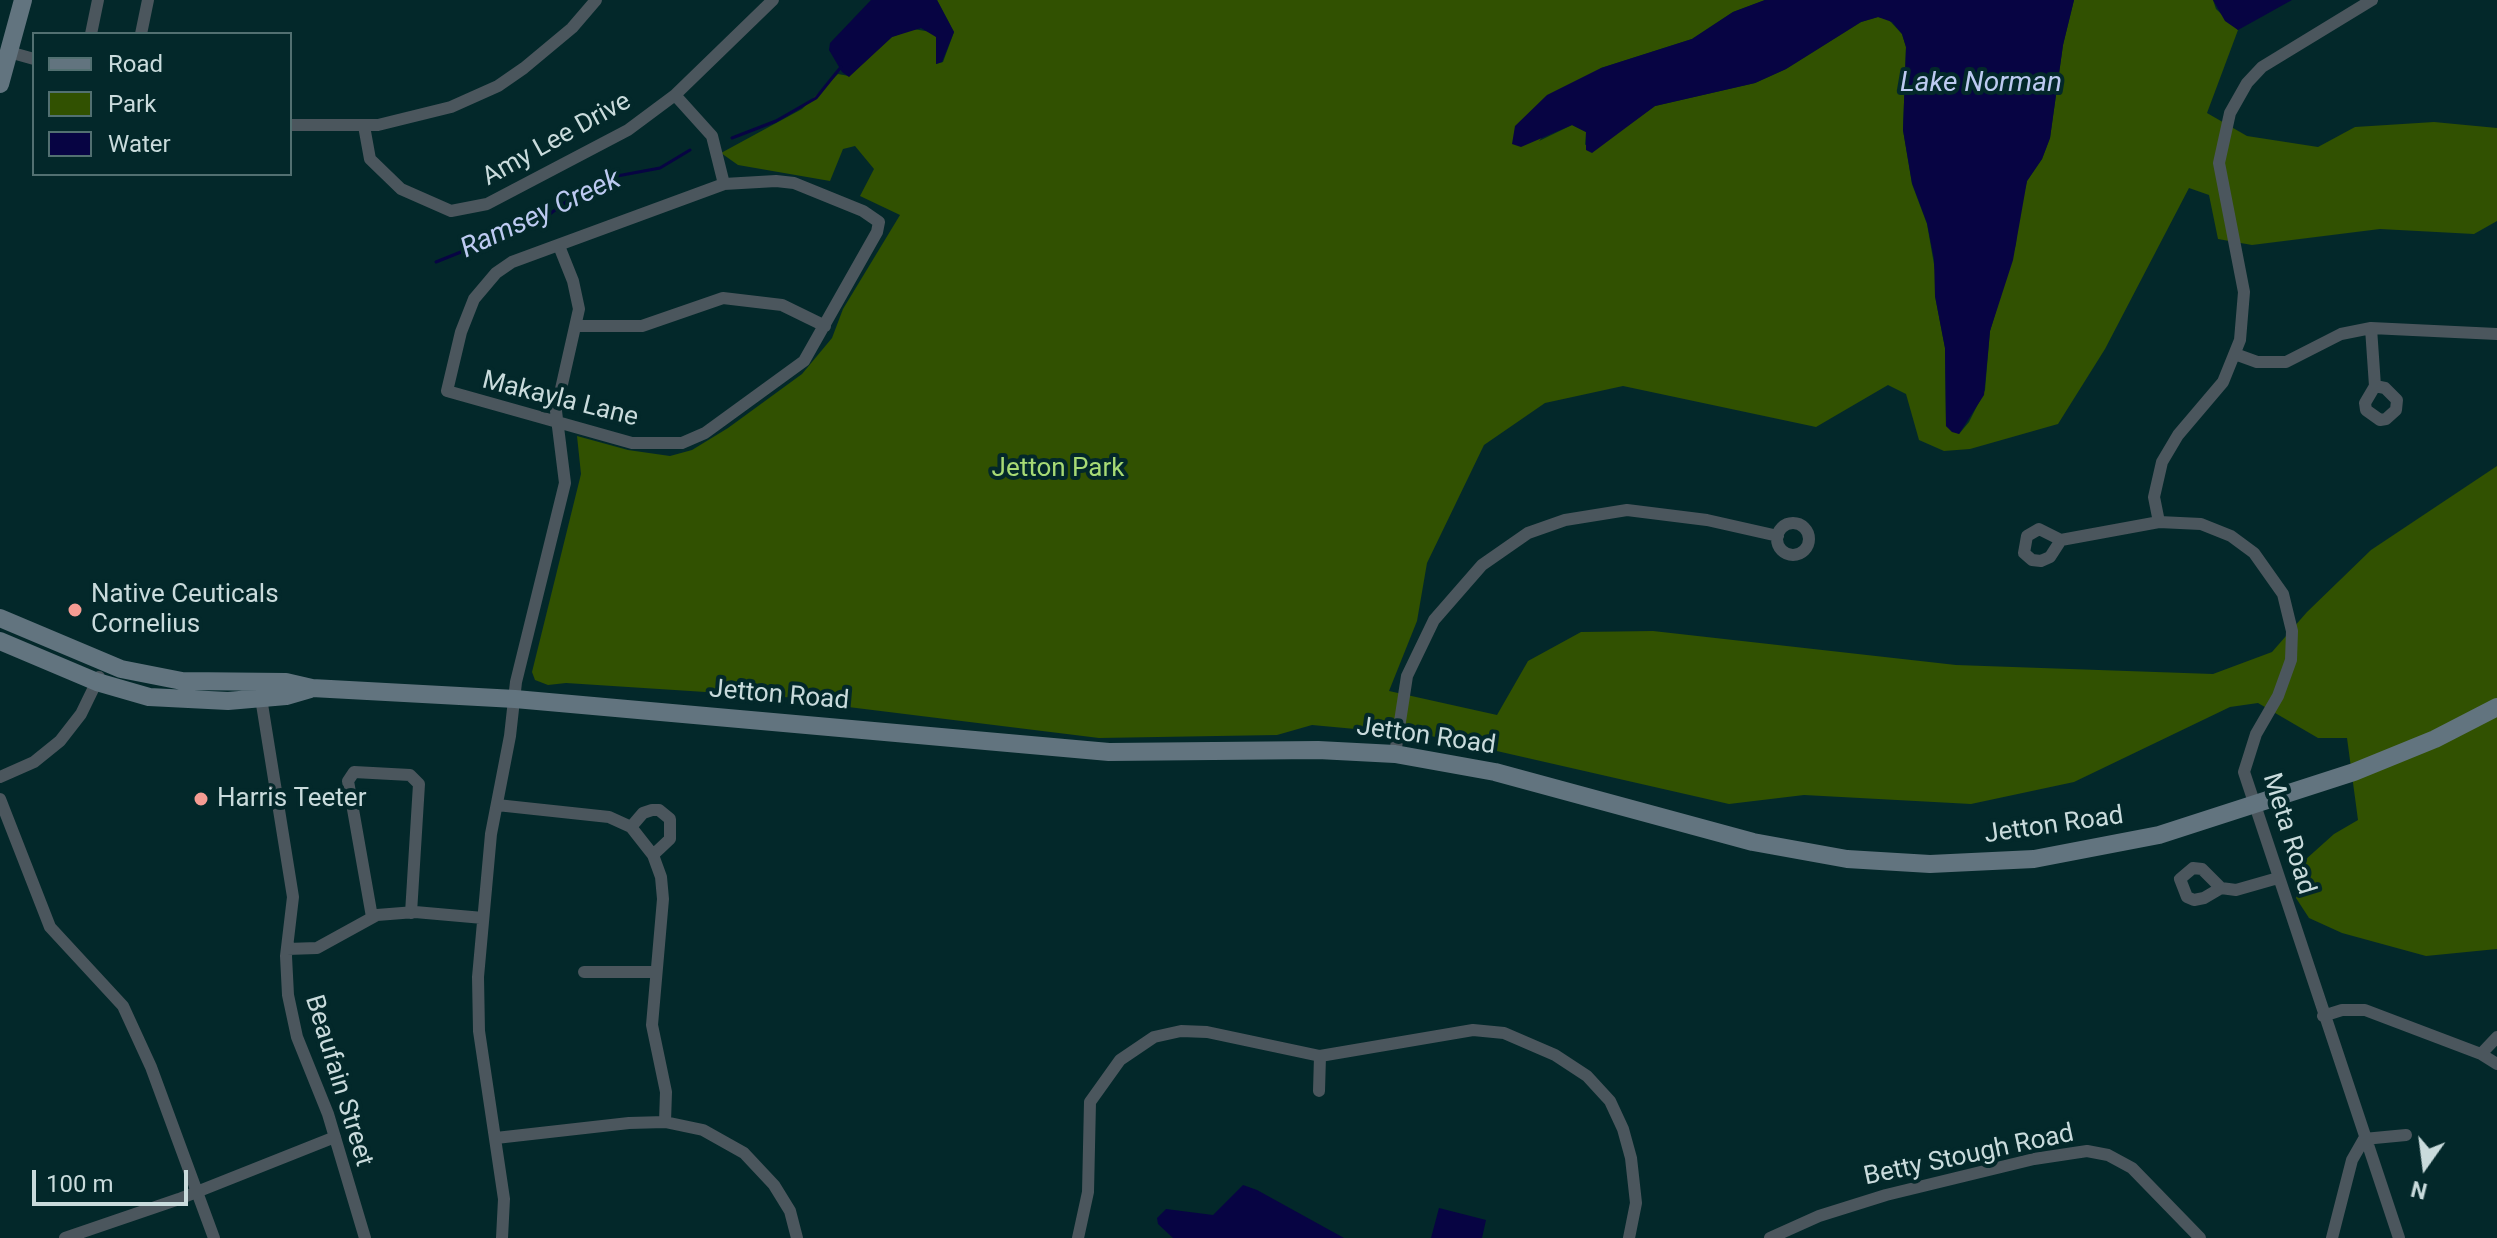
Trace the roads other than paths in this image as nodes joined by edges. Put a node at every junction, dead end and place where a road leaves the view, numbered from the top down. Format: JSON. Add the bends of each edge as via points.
{"nodes":[{"id":1,"x":23,"y":0,"type":"edge"},
{"id":2,"x":98,"y":0,"type":"edge"},
{"id":3,"x":148,"y":0,"type":"edge"},
{"id":4,"x":773,"y":0,"type":"edge"},
{"id":5,"x":2372,"y":0,"type":"edge"},
{"id":6,"x":590,"y":2,"type":"edge"},
{"id":7,"x":91,"y":32,"type":"edge"},
{"id":8,"x":141,"y":32,"type":"edge"},
{"id":9,"x":9,"y":52,"type":"junction"},
{"id":10,"x":32,"y":58,"type":"edge"},
{"id":11,"x":0,"y":84,"type":"edge"},
{"id":12,"x":675,"y":95,"type":"junction"},
{"id":13,"x":292,"y":125,"type":"edge"},
{"id":14,"x":364,"y":126,"type":"junction"},
{"id":15,"x":724,"y":184,"type":"junction"},
{"id":16,"x":559,"y":246,"type":"junction"},
{"id":17,"x":578,"y":326,"type":"junction"},
{"id":18,"x":825,"y":326,"type":"junction"},
{"id":19,"x":2371,"y":328,"type":"junction"},
{"id":20,"x":2497,"y":332,"type":"edge"},
{"id":21,"x":2235,"y":354,"type":"junction"},
{"id":22,"x":2375,"y":386,"type":"dead end"},
{"id":23,"x":558,"y":420,"type":"junction"},
{"id":24,"x":2159,"y":522,"type":"junction"},
{"id":25,"x":1778,"y":536,"type":"dead end"},
{"id":26,"x":2061,"y":540,"type":"dead end"},
{"id":27,"x":0,"y":618,"type":"edge"},
{"id":28,"x":0,"y":641,"type":"edge"},
{"id":29,"x":105,"y":663,"type":"junction"},
{"id":30,"x":97,"y":682,"type":"junction"},
{"id":31,"x":312,"y":688,"type":"junction"},
{"id":32,"x":261,"y":698,"type":"junction"},
{"id":33,"x":515,"y":699,"type":"junction"},
{"id":34,"x":2497,"y":707,"type":"edge"},
{"id":35,"x":1395,"y":754,"type":"junction"},
{"id":36,"x":0,"y":777,"type":"edge"},
{"id":37,"x":0,"y":799,"type":"edge"},
{"id":38,"x":497,"y":805,"type":"junction"},
{"id":39,"x":2254,"y":806,"type":"junction"},
{"id":40,"x":631,"y":827,"type":"junction"},
{"id":41,"x":653,"y":855,"type":"junction"},
{"id":42,"x":2278,"y":878,"type":"junction"},
{"id":43,"x":2221,"y":888,"type":"dead end"},
{"id":44,"x":411,"y":913,"type":"junction"},
{"id":45,"x":372,"y":917,"type":"junction"},
{"id":46,"x":483,"y":918,"type":"junction"},
{"id":47,"x":287,"y":949,"type":"junction"},
{"id":48,"x":584,"y":972,"type":"dead end"},
{"id":49,"x":655,"y":972,"type":"junction"},
{"id":50,"x":2323,"y":1016,"type":"junction"},
{"id":51,"x":2497,"y":1037,"type":"edge"},
{"id":52,"x":2481,"y":1054,"type":"junction"},
{"id":53,"x":1320,"y":1056,"type":"junction"},
{"id":54,"x":2497,"y":1064,"type":"edge"},
{"id":55,"x":1319,"y":1091,"type":"dead end"},
{"id":56,"x":665,"y":1122,"type":"junction"},
{"id":57,"x":2406,"y":1135,"type":"dead end"},
{"id":58,"x":335,"y":1137,"type":"junction"},
{"id":59,"x":496,"y":1138,"type":"junction"},
{"id":60,"x":2364,"y":1139,"type":"junction"},
{"id":61,"x":197,"y":1192,"type":"junction"},
{"id":62,"x":65,"y":1238,"type":"edge"},
{"id":63,"x":214,"y":1238,"type":"edge"},
{"id":64,"x":365,"y":1238,"type":"edge"},
{"id":65,"x":502,"y":1238,"type":"edge"},
{"id":66,"x":797,"y":1238,"type":"edge"},
{"id":67,"x":1078,"y":1238,"type":"edge"},
{"id":68,"x":1629,"y":1238,"type":"edge"},
{"id":69,"x":1770,"y":1238,"type":"edge"},
{"id":70,"x":2200,"y":1238,"type":"edge"},
{"id":71,"x":2332,"y":1238,"type":"edge"},
{"id":72,"x":2399,"y":1238,"type":"edge"}],
"edges":[{"from":1,"to":9,"type":"street"},
{"from":2,"to":7,"type":"street"},
{"from":3,"to":8,"type":"street"},
{"from":4,"to":12,"type":"street","name":"Amy Lee Drive"},
{"from":5,"to":21,"type":"street","via":[[2262,67],[2230,113],[2219,163],[2244,292]]},
{"from":6,"to":14,"type":"street","via":[[546,52],[498,86],[424,115]]},
{"from":9,"to":10,"type":"street"},
{"from":9,"to":11,"type":"street"},
{"from":12,"to":14,"type":"street","name":"Amy Lee Drive","via":[[588,154],[467,210],[436,207],[401,189],[377,169],[365,144]]},
{"from":12,"to":15,"type":"street","via":[[712,136]]},
{"from":13,"to":14,"type":"street"},
{"from":15,"to":16,"type":"street","name":"Makayla Lane"},
{"from":15,"to":18,"type":"street","name":"Makayla Lane","via":[[794,183],[879,222]]},
{"from":16,"to":17,"type":"street","via":[[578,296]]},
{"from":16,"to":23,"type":"street","name":"Makayla Lane","via":[[512,262],[484,284],[467,314],[447,391]]},
{"from":17,"to":18,"type":"street","via":[[642,326],[723,298],[782,305]]},
{"from":17,"to":23,"type":"street"},
{"from":18,"to":23,"type":"street","name":"Makayla Lane","via":[[804,361],[785,378],[682,443],[632,443]]},
{"from":19,"to":20,"type":"street"},
{"from":19,"to":21,"type":"street","via":[[2341,334],[2286,362],[2257,362]]},
{"from":19,"to":22,"type":"street"},
{"from":21,"to":24,"type":"street","via":[[2223,382],[2162,462],[2154,497]]},
{"from":23,"to":33,"type":"street","via":[[565,483]]},
{"from":24,"to":26,"type":"street","name":"Meta Road"},
{"from":24,"to":39,"type":"street","name":"Meta Road","via":[[2201,524],[2231,536],[2264,563],[2283,594],[2292,631],[2291,660],[2244,772]]},
{"from":25,"to":35,"type":"street","via":[[1627,510],[1565,520],[1528,533],[1482,565],[1429,627],[1407,676]]},
{"from":27,"to":29,"type":"street","name":"Jetton Road"},
{"from":28,"to":30,"type":"street","name":"Jetton Road"},
{"from":29,"to":30,"type":"street"},
{"from":29,"to":31,"type":"street","name":"Jetton Road","via":[[163,679],[286,682]]},
{"from":30,"to":32,"type":"street","name":"Jetton Road","via":[[177,701]]},
{"from":30,"to":36,"type":"street","via":[[60,741],[34,762]]},
{"from":31,"to":32,"type":"street","name":"Jetton Road"},
{"from":31,"to":33,"type":"street","name":"Jetton Road"},
{"from":32,"to":47,"type":"street","name":"Beaufain Street","via":[[291,873]]},
{"from":33,"to":35,"type":"street","name":"Jetton Road","via":[[1109,752]]},
{"from":33,"to":38,"type":"street"},
{"from":34,"to":39,"type":"street","name":"Jetton Road","via":[[2411,750]]},
{"from":35,"to":39,"type":"street","name":"Jetton Road","via":[[1495,772],[1753,842],[1882,862],[1981,863],[2071,854]]},
{"from":37,"to":61,"type":"street","via":[[50,927],[123,1006]]},
{"from":38,"to":40,"type":"street","via":[[599,814]]},
{"from":38,"to":46,"type":"street"},
{"from":39,"to":42,"type":"street","name":"Meta Road"},
{"from":40,"to":41,"type":"street"},
{"from":40,"to":41,"type":"street","via":[[652,810],[670,819],[670,839]]},
{"from":41,"to":49,"type":"street","via":[[663,899]]},
{"from":42,"to":43,"type":"street","via":[[2250,888]]},
{"from":42,"to":50,"type":"street","name":"Meta Road"},
{"from":44,"to":45,"type":"street"},
{"from":44,"to":45,"type":"street","via":[[419,784],[410,775],[354,772],[348,781]]},
{"from":44,"to":46,"type":"street"},
{"from":45,"to":47,"type":"street","via":[[317,948]]},
{"from":46,"to":59,"type":"street","via":[[479,1031]]},
{"from":47,"to":58,"type":"street","name":"Beaufain Street","via":[[288,995],[297,1037]]},
{"from":48,"to":49,"type":"street"},
{"from":49,"to":56,"type":"street","via":[[652,1025],[666,1092]]},
{"from":50,"to":52,"type":"street","via":[[2365,1010]]},
{"from":50,"to":60,"type":"street","name":"Meta Road"},
{"from":51,"to":52,"type":"street"},
{"from":52,"to":54,"type":"street"},
{"from":53,"to":55,"type":"street"},
{"from":53,"to":67,"type":"street","via":[[1194,1030],[1154,1037],[1130,1051],[1090,1102],[1088,1192]]},
{"from":53,"to":68,"type":"street","via":[[1490,1030],[1573,1065],[1610,1101],[1627,1141],[1636,1190]]},
{"from":56,"to":59,"type":"street"},
{"from":56,"to":66,"type":"street","via":[[703,1130],[744,1153],[784,1200]]},
{"from":57,"to":60,"type":"street"},
{"from":58,"to":61,"type":"street"},
{"from":58,"to":64,"type":"street","name":"Beaufain Street"},
{"from":59,"to":65,"type":"street","via":[[505,1216]]},
{"from":60,"to":71,"type":"street","via":[[2352,1160]]},
{"from":60,"to":72,"type":"street","name":"Meta Road"},
{"from":61,"to":62,"type":"street"},
{"from":61,"to":63,"type":"street"},
{"from":69,"to":70,"type":"street","name":"Betty Stough Road","via":[[1886,1195],[2021,1161],[2087,1151],[2132,1168]]}]}
